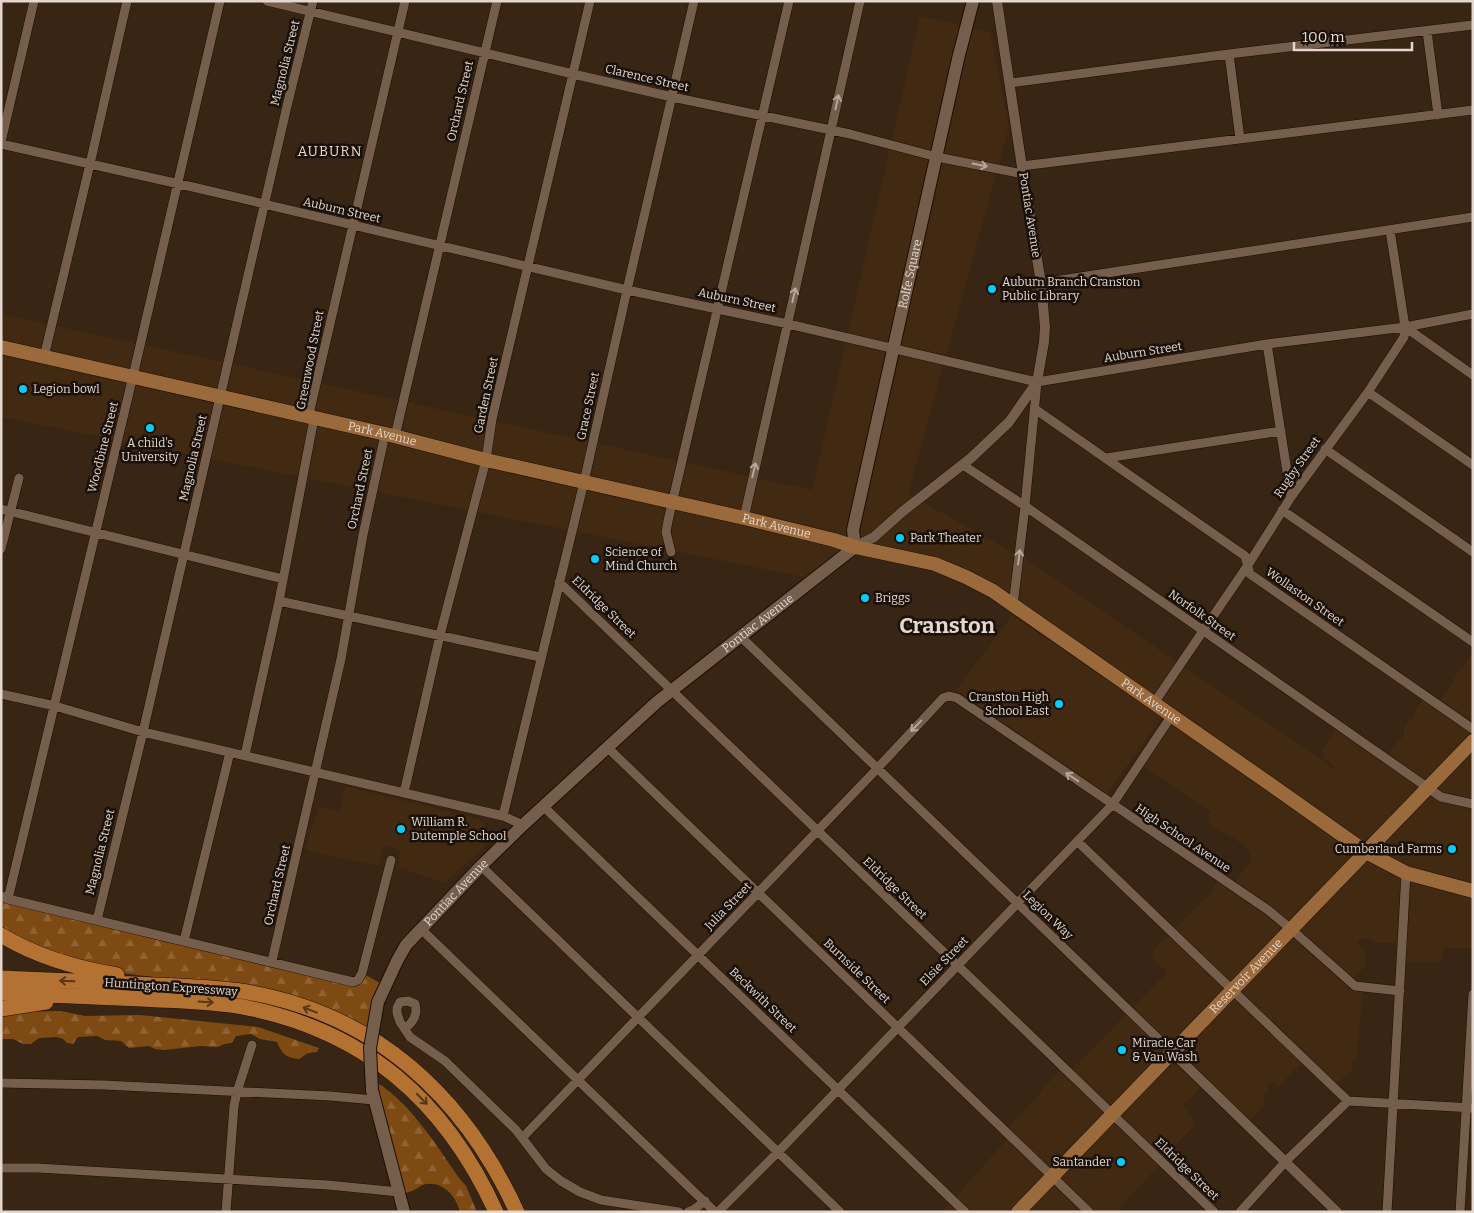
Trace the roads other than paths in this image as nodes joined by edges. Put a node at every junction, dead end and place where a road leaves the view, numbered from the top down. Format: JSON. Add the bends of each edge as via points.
{"nodes":[{"id":1,"x":34,"y":1,"type":"edge"},
{"id":2,"x":127,"y":1,"type":"edge"},
{"id":3,"x":220,"y":1,"type":"edge"},
{"id":4,"x":267,"y":1,"type":"edge"},
{"id":5,"x":313,"y":1,"type":"edge"},
{"id":6,"x":405,"y":1,"type":"edge"},
{"id":7,"x":497,"y":1,"type":"edge"},
{"id":8,"x":590,"y":1,"type":"edge"},
{"id":9,"x":694,"y":1,"type":"edge"},
{"id":10,"x":789,"y":1,"type":"edge"},
{"id":11,"x":860,"y":1,"type":"edge"},
{"id":12,"x":973,"y":1,"type":"edge"},
{"id":13,"x":997,"y":1,"type":"edge"},
{"id":14,"x":311,"y":12,"type":"junction"},
{"id":15,"x":1473,"y":25,"type":"edge"},
{"id":16,"x":1427,"y":31,"type":"junction"},
{"id":17,"x":397,"y":32,"type":"junction"},
{"id":18,"x":484,"y":53,"type":"junction"},
{"id":19,"x":1229,"y":54,"type":"junction"},
{"id":20,"x":573,"y":74,"type":"junction"},
{"id":21,"x":1010,"y":83,"type":"junction"},
{"id":22,"x":672,"y":97,"type":"junction"},
{"id":23,"x":1473,"y":110,"type":"edge"},
{"id":24,"x":1438,"y":115,"type":"junction"},
{"id":25,"x":764,"y":116,"type":"junction"},
{"id":26,"x":831,"y":130,"type":"junction"},
{"id":27,"x":1240,"y":139,"type":"junction"},
{"id":28,"x":1,"y":143,"type":"edge"},
{"id":29,"x":937,"y":157,"type":"junction"},
{"id":30,"x":90,"y":164,"type":"junction"},
{"id":31,"x":1023,"y":170,"type":"junction"},
{"id":32,"x":178,"y":184,"type":"junction"},
{"id":33,"x":265,"y":205,"type":"junction"},
{"id":34,"x":1473,"y":216,"type":"edge"},
{"id":35,"x":353,"y":226,"type":"junction"},
{"id":36,"x":1390,"y":230,"type":"junction"},
{"id":37,"x":440,"y":246,"type":"junction"},
{"id":38,"x":528,"y":266,"type":"junction"},
{"id":39,"x":1042,"y":282,"type":"junction"},
{"id":40,"x":626,"y":290,"type":"junction"},
{"id":41,"x":717,"y":309,"type":"junction"},
{"id":42,"x":1473,"y":314,"type":"edge"},
{"id":43,"x":788,"y":324,"type":"junction"},
{"id":44,"x":1405,"y":327,"type":"junction"},
{"id":45,"x":1267,"y":344,"type":"junction"},
{"id":46,"x":1,"y":347,"type":"edge"},
{"id":47,"x":893,"y":349,"type":"junction"},
{"id":48,"x":44,"y":356,"type":"junction"},
{"id":49,"x":1473,"y":375,"type":"edge"},
{"id":50,"x":133,"y":376,"type":"junction"},
{"id":51,"x":1037,"y":382,"type":"junction"},
{"id":52,"x":1368,"y":392,"type":"junction"},
{"id":53,"x":220,"y":396,"type":"junction"},
{"id":54,"x":1035,"y":409,"type":"junction"},
{"id":55,"x":311,"y":417,"type":"junction"},
{"id":56,"x":1281,"y":431,"type":"junction"},
{"id":57,"x":390,"y":435,"type":"junction"},
{"id":58,"x":1325,"y":449,"type":"junction"},
{"id":59,"x":1106,"y":458,"type":"junction"},
{"id":60,"x":486,"y":460,"type":"junction"},
{"id":61,"x":1473,"y":464,"type":"edge"},
{"id":62,"x":963,"y":465,"type":"junction"},
{"id":63,"x":19,"y":478,"type":"dead end"},
{"id":64,"x":584,"y":482,"type":"junction"},
{"id":65,"x":1291,"y":497,"type":"junction"},
{"id":66,"x":673,"y":502,"type":"junction"},
{"id":67,"x":1025,"y":506,"type":"junction"},
{"id":68,"x":6,"y":510,"type":"edge"},
{"id":69,"x":1282,"y":510,"type":"junction"},
{"id":70,"x":744,"y":518,"type":"junction"},
{"id":71,"x":95,"y":531,"type":"junction"},
{"id":72,"x":855,"y":547,"type":"junction"},
{"id":73,"x":1,"y":549,"type":"edge"},
{"id":74,"x":671,"y":552,"type":"dead end"},
{"id":75,"x":1473,"y":552,"type":"edge"},
{"id":76,"x":183,"y":554,"type":"junction"},
{"id":77,"x":1248,"y":565,"type":"junction"},
{"id":78,"x":283,"y":579,"type":"junction"},
{"id":79,"x":559,"y":582,"type":"junction"},
{"id":80,"x":279,"y":601,"type":"junction"},
{"id":81,"x":1013,"y":606,"type":"junction"},
{"id":82,"x":349,"y":615,"type":"junction"},
{"id":83,"x":1203,"y":631,"type":"junction"},
{"id":84,"x":440,"y":635,"type":"junction"},
{"id":85,"x":740,"y":636,"type":"junction"},
{"id":86,"x":1473,"y":642,"type":"edge"},
{"id":87,"x":540,"y":657,"type":"junction"},
{"id":88,"x":672,"y":691,"type":"junction"},
{"id":89,"x":1,"y":694,"type":"edge"},
{"id":90,"x":952,"y":696,"type":"joint"},
{"id":91,"x":1154,"y":703,"type":"junction"},
{"id":92,"x":55,"y":706,"type":"junction"},
{"id":93,"x":1172,"y":715,"type":"junction"},
{"id":94,"x":1473,"y":729,"type":"edge"},
{"id":95,"x":143,"y":732,"type":"junction"},
{"id":96,"x":1473,"y":741,"type":"edge"},
{"id":97,"x":608,"y":748,"type":"junction"},
{"id":98,"x":230,"y":752,"type":"junction"},
{"id":99,"x":245,"y":755,"type":"junction"},
{"id":100,"x":877,"y":768,"type":"junction"},
{"id":101,"x":316,"y":773,"type":"junction"},
{"id":102,"x":1427,"y":786,"type":"junction"},
{"id":103,"x":404,"y":794,"type":"junction"},
{"id":104,"x":1473,"y":804,"type":"edge"},
{"id":105,"x":1112,"y":805,"type":"junction"},
{"id":106,"x":544,"y":807,"type":"junction"},
{"id":107,"x":503,"y":816,"type":"junction"},
{"id":108,"x":523,"y":825,"type":"junction"},
{"id":109,"x":818,"y":831,"type":"junction"},
{"id":110,"x":1077,"y":841,"type":"junction"},
{"id":111,"x":1366,"y":852,"type":"junction"},
{"id":112,"x":391,"y":860,"type":"dead end"},
{"id":113,"x":481,"y":866,"type":"junction"},
{"id":114,"x":1406,"y":873,"type":"junction"},
{"id":115,"x":1473,"y":891,"type":"edge"},
{"id":116,"x":758,"y":893,"type":"junction"},
{"id":117,"x":5,"y":897,"type":"edge"},
{"id":118,"x":1018,"y":903,"type":"junction"},
{"id":119,"x":97,"y":920,"type":"junction"},
{"id":120,"x":1,"y":928,"type":"edge"},
{"id":121,"x":1291,"y":928,"type":"junction"},
{"id":122,"x":421,"y":929,"type":"junction"},
{"id":123,"x":1,"y":935,"type":"edge"},
{"id":124,"x":184,"y":941,"type":"junction"},
{"id":125,"x":31,"y":950,"type":"junction"},
{"id":126,"x":698,"y":955,"type":"junction"},
{"id":127,"x":272,"y":961,"type":"junction"},
{"id":128,"x":957,"y":965,"type":"junction"},
{"id":129,"x":1,"y":978,"type":"edge"},
{"id":130,"x":203,"y":988,"type":"junction"},
{"id":131,"x":1232,"y":990,"type":"junction"},
{"id":132,"x":1400,"y":991,"type":"junction"},
{"id":133,"x":1,"y":993,"type":"edge"},
{"id":134,"x":1473,"y":994,"type":"edge"},
{"id":135,"x":157,"y":1000,"type":"junction"},
{"id":136,"x":1,"y":1009,"type":"edge"},
{"id":137,"x":638,"y":1017,"type":"junction"},
{"id":138,"x":405,"y":1028,"type":"dead end"},
{"id":139,"x":898,"y":1028,"type":"junction"},
{"id":140,"x":252,"y":1045,"type":"dead end"},
{"id":141,"x":1172,"y":1052,"type":"junction"},
{"id":142,"x":578,"y":1080,"type":"junction"},
{"id":143,"x":1,"y":1083,"type":"edge"},
{"id":144,"x":838,"y":1090,"type":"junction"},
{"id":145,"x":237,"y":1092,"type":"junction"},
{"id":146,"x":373,"y":1095,"type":"junction"},
{"id":147,"x":1348,"y":1101,"type":"junction"},
{"id":148,"x":1393,"y":1103,"type":"junction"},
{"id":149,"x":1469,"y":1107,"type":"edge"},
{"id":150,"x":1112,"y":1114,"type":"junction"},
{"id":151,"x":523,"y":1137,"type":"junction"},
{"id":152,"x":481,"y":1145,"type":"junction"},
{"id":153,"x":778,"y":1152,"type":"junction"},
{"id":154,"x":1286,"y":1161,"type":"junction"},
{"id":155,"x":1,"y":1168,"type":"edge"},
{"id":156,"x":1052,"y":1176,"type":"junction"},
{"id":157,"x":228,"y":1180,"type":"junction"},
{"id":158,"x":399,"y":1192,"type":"junction"},
{"id":159,"x":705,"y":1201,"type":"junction"},
{"id":160,"x":226,"y":1212,"type":"edge"},
{"id":161,"x":404,"y":1212,"type":"edge"},
{"id":162,"x":496,"y":1212,"type":"edge"},
{"id":163,"x":516,"y":1212,"type":"edge"},
{"id":164,"x":525,"y":1212,"type":"edge"},
{"id":165,"x":679,"y":1212,"type":"edge"},
{"id":166,"x":688,"y":1212,"type":"edge"},
{"id":167,"x":716,"y":1212,"type":"edge"},
{"id":168,"x":840,"y":1212,"type":"edge"},
{"id":169,"x":964,"y":1212,"type":"edge"},
{"id":170,"x":1018,"y":1212,"type":"edge"},
{"id":171,"x":1089,"y":1212,"type":"edge"},
{"id":172,"x":1214,"y":1212,"type":"edge"},
{"id":173,"x":1240,"y":1212,"type":"edge"},
{"id":174,"x":1337,"y":1212,"type":"edge"},
{"id":175,"x":1387,"y":1212,"type":"edge"},
{"id":176,"x":1460,"y":1212,"type":"edge"}],
"edges":[{"from":1,"to":28,"type":"street"},
{"from":2,"to":30,"type":"street"},
{"from":3,"to":32,"type":"street","name":"Woodbine Street"},
{"from":4,"to":14,"type":"street","name":"Clarence Street"},
{"from":5,"to":14,"type":"street","name":"Magnolia Street"},
{"from":6,"to":17,"type":"street","name":"Greenwood Street"},
{"from":7,"to":18,"type":"street","name":"Orchard Street"},
{"from":8,"to":20,"type":"street","name":"Garden Street"},
{"from":9,"to":22,"type":"street","name":"Grace Street"},
{"from":10,"to":25,"type":"street"},
{"from":26,"to":11,"type":"street","one_way":true},
{"from":12,"to":29,"type":"main road","name":"Rolfe Square"},
{"from":13,"to":21,"type":"street","name":"Pontiac Avenue"},
{"from":14,"to":17,"type":"street","name":"Clarence Street"},
{"from":14,"to":33,"type":"street","name":"Magnolia Street"},
{"from":15,"to":16,"type":"street"},
{"from":16,"to":19,"type":"street"},
{"from":16,"to":24,"type":"street"},
{"from":17,"to":18,"type":"street","name":"Clarence Street"},
{"from":17,"to":35,"type":"street","name":"Greenwood Street"},
{"from":18,"to":20,"type":"street","name":"Clarence Street"},
{"from":18,"to":37,"type":"street","name":"Orchard Street"},
{"from":19,"to":21,"type":"street"},
{"from":19,"to":27,"type":"street"},
{"from":20,"to":22,"type":"street","name":"Clarence Street"},
{"from":20,"to":38,"type":"street","name":"Garden Street"},
{"from":21,"to":31,"type":"street","name":"Pontiac Avenue"},
{"from":22,"to":25,"type":"street","name":"Clarence Street"},
{"from":22,"to":40,"type":"street","name":"Grace Street"},
{"from":23,"to":24,"type":"street","name":"Clarence Street"},
{"from":24,"to":27,"type":"street","name":"Clarence Street"},
{"from":25,"to":26,"type":"street","name":"Clarence Street"},
{"from":25,"to":41,"type":"street"},
{"from":26,"to":29,"type":"street","name":"Clarence Street"},
{"from":43,"to":26,"type":"street","one_way":true},
{"from":27,"to":31,"type":"street","name":"Clarence Street"},
{"from":28,"to":30,"type":"street","name":"Auburn Street"},
{"from":29,"to":31,"type":"street","name":"Clarence Street","one_way":true},
{"from":29,"to":47,"type":"main road","name":"Rolfe Square"},
{"from":30,"to":32,"type":"street","name":"Auburn Street"},
{"from":30,"to":48,"type":"street"},
{"from":31,"to":39,"type":"street","name":"Pontiac Avenue"},
{"from":32,"to":33,"type":"street","name":"Auburn Street"},
{"from":32,"to":50,"type":"street","name":"Woodbine Street"},
{"from":33,"to":35,"type":"street","name":"Auburn Street"},
{"from":33,"to":53,"type":"street","name":"Magnolia Street"},
{"from":34,"to":36,"type":"street"},
{"from":35,"to":37,"type":"street","name":"Auburn Street"},
{"from":35,"to":55,"type":"street","name":"Greenwood Street"},
{"from":36,"to":39,"type":"street"},
{"from":36,"to":44,"type":"street"},
{"from":37,"to":38,"type":"street","name":"Auburn Street"},
{"from":37,"to":57,"type":"street","name":"Orchard Street","via":[[396,432]]},
{"from":38,"to":40,"type":"street","name":"Auburn Street"},
{"from":38,"to":60,"type":"street","name":"Garden Street","via":[[492,419]]},
{"from":39,"to":51,"type":"street","name":"Pontiac Avenue","via":[[1045,327]]},
{"from":40,"to":41,"type":"street","name":"Auburn Street"},
{"from":40,"to":64,"type":"street","name":"Grace Street"},
{"from":41,"to":43,"type":"street","name":"Auburn Street"},
{"from":41,"to":66,"type":"street"},
{"from":42,"to":44,"type":"street","name":"Auburn Street"},
{"from":43,"to":47,"type":"street","name":"Auburn Street"},
{"from":70,"to":43,"type":"street","one_way":true},
{"from":44,"to":45,"type":"street","name":"Auburn Street"},
{"from":44,"to":49,"type":"street"},
{"from":44,"to":52,"type":"street","name":"Rugby Street","via":[[1404,337]]},
{"from":45,"to":51,"type":"street","name":"Auburn Street"},
{"from":45,"to":56,"type":"street"},
{"from":46,"to":48,"type":"main road","name":"Park Avenue"},
{"from":47,"to":51,"type":"street","name":"Auburn Street"},
{"from":47,"to":72,"type":"main road","name":"Rolfe Square","via":[[853,530]]},
{"from":48,"to":50,"type":"main road","name":"Park Avenue"},
{"from":50,"to":53,"type":"main road","name":"Park Avenue"},
{"from":50,"to":71,"type":"street","name":"Woodbine Street"},
{"from":51,"to":54,"type":"street"},
{"from":51,"to":62,"type":"street","name":"Pontiac Avenue","via":[[1009,422]]},
{"from":52,"to":58,"type":"street","name":"Rugby Street"},
{"from":52,"to":61,"type":"street"},
{"from":53,"to":55,"type":"main road","name":"Park Avenue"},
{"from":53,"to":76,"type":"street","name":"Magnolia Street"},
{"from":54,"to":59,"type":"street","name":"Wollaston Street"},
{"from":54,"to":67,"type":"street"},
{"from":55,"to":57,"type":"main road","name":"Park Avenue"},
{"from":55,"to":78,"type":"street","name":"Greenwood Street","via":[[313,424]]},
{"from":56,"to":59,"type":"street"},
{"from":56,"to":65,"type":"street"},
{"from":57,"to":60,"type":"main road","name":"Park Avenue"},
{"from":57,"to":82,"type":"street","name":"Orchard Street","via":[[384,439],[362,535]]},
{"from":58,"to":65,"type":"street","name":"Rugby Street"},
{"from":58,"to":75,"type":"street"},
{"from":59,"to":77,"type":"street","name":"Wollaston Street","via":[[1245,556]]},
{"from":60,"to":64,"type":"main road","name":"Park Avenue"},
{"from":60,"to":84,"type":"street","name":"Garden Street"},
{"from":62,"to":67,"type":"street","name":"Norfolk Street"},
{"from":62,"to":72,"type":"street","name":"Pontiac Avenue","via":[[874,537]]},
{"from":63,"to":68,"type":"street"},
{"from":64,"to":66,"type":"main road","name":"Park Avenue"},
{"from":64,"to":79,"type":"street","name":"Grace Street"},
{"from":65,"to":69,"type":"street","name":"Rugby Street"},
{"from":66,"to":70,"type":"main road","name":"Park Avenue"},
{"from":66,"to":74,"type":"street","via":[[666,532]]},
{"from":81,"to":67,"type":"street","one_way":true},
{"from":67,"to":83,"type":"street","name":"Norfolk Street"},
{"from":68,"to":71,"type":"street"},
{"from":68,"to":73,"type":"street"},
{"from":69,"to":77,"type":"street","name":"Rugby Street"},
{"from":69,"to":86,"type":"street"},
{"from":70,"to":72,"type":"main road","name":"Park Avenue"},
{"from":71,"to":76,"type":"street"},
{"from":71,"to":92,"type":"street","name":"Woodbine Street"},
{"from":72,"to":81,"type":"main road","name":"Park Avenue","via":[[935,564],[993,592]]},
{"from":72,"to":85,"type":"main road","name":"Pontiac Avenue"},
{"from":76,"to":78,"type":"street"},
{"from":76,"to":95,"type":"street","name":"Magnolia Street"},
{"from":77,"to":83,"type":"street","name":"Rugby Street"},
{"from":77,"to":94,"type":"street","name":"Wollaston Street","via":[[1250,574]]},
{"from":78,"to":80,"type":"street","name":"Greenwood Street"},
{"from":79,"to":87,"type":"street","name":"Grace Street"},
{"from":79,"to":88,"type":"street","name":"Eldridge Street"},
{"from":80,"to":82,"type":"street"},
{"from":80,"to":99,"type":"street","name":"Greenwood Street"},
{"from":81,"to":91,"type":"main road","name":"Park Avenue"},
{"from":82,"to":84,"type":"street"},
{"from":82,"to":101,"type":"street","name":"Orchard Street"},
{"from":83,"to":91,"type":"street","name":"Rugby Street"},
{"from":83,"to":102,"type":"street","name":"Norfolk Street"},
{"from":84,"to":87,"type":"street"},
{"from":84,"to":103,"type":"street","name":"Garden Street"},
{"from":85,"to":88,"type":"main road","name":"Pontiac Avenue"},
{"from":85,"to":100,"type":"street","name":"Legion Way"},
{"from":87,"to":107,"type":"street","name":"Grace Street"},
{"from":88,"to":97,"type":"main road","name":"Pontiac Avenue"},
{"from":88,"to":109,"type":"street","name":"Eldridge Street"},
{"from":89,"to":92,"type":"street"},
{"from":90,"to":100,"type":"street","name":"Julia Street","one_way":true,"via":[[943,698]]},
{"from":105,"to":90,"type":"street","name":"High School Avenue","one_way":true},
{"from":91,"to":93,"type":"main road","name":"Park Avenue"},
{"from":92,"to":95,"type":"street"},
{"from":92,"to":117,"type":"street","name":"Woodbine Street"},
{"from":93,"to":105,"type":"street","name":"Elsie Street"},
{"from":93,"to":111,"type":"main road","name":"Park Avenue"},
{"from":95,"to":98,"type":"street"},
{"from":95,"to":119,"type":"street","name":"Magnolia Street"},
{"from":96,"to":102,"type":"main road","name":"Reservoir Avenue"},
{"from":97,"to":106,"type":"main road","name":"Pontiac Avenue"},
{"from":97,"to":116,"type":"street","name":"Burnside Street"},
{"from":98,"to":99,"type":"street"},
{"from":98,"to":124,"type":"street"},
{"from":99,"to":101,"type":"street"},
{"from":100,"to":109,"type":"street","name":"Julia Street"},
{"from":100,"to":118,"type":"street","name":"Legion Way"},
{"from":101,"to":103,"type":"street"},
{"from":101,"to":127,"type":"street","name":"Orchard Street"},
{"from":102,"to":104,"type":"street","name":"Norfolk Street","via":[[1441,797]]},
{"from":102,"to":111,"type":"main road","name":"Reservoir Avenue"},
{"from":103,"to":107,"type":"street"},
{"from":105,"to":110,"type":"street","name":"Elsie Street"},
{"from":105,"to":121,"type":"street","name":"High School Avenue"},
{"from":106,"to":108,"type":"main road","name":"Pontiac Avenue"},
{"from":106,"to":126,"type":"street","name":"Beckwith Street"},
{"from":107,"to":108,"type":"street"},
{"from":108,"to":113,"type":"main road","name":"Pontiac Avenue"},
{"from":109,"to":116,"type":"street","name":"Julia Street"},
{"from":109,"to":128,"type":"street","name":"Eldridge Street"},
{"from":110,"to":118,"type":"street","name":"Elsie Street"},
{"from":110,"to":131,"type":"street"},
{"from":111,"to":114,"type":"main road","name":"Park Avenue"},
{"from":111,"to":121,"type":"main road","name":"Reservoir Avenue"},
{"from":112,"to":127,"type":"street","via":[[358,980],[353,982]]},
{"from":113,"to":122,"type":"main road","name":"Pontiac Avenue"},
{"from":113,"to":137,"type":"street"},
{"from":114,"to":115,"type":"main road","name":"Park Avenue"},
{"from":114,"to":132,"type":"street"},
{"from":116,"to":126,"type":"street","name":"Julia Street"},
{"from":116,"to":139,"type":"street","name":"Burnside Street"},
{"from":117,"to":119,"type":"street"},
{"from":118,"to":128,"type":"street","name":"Elsie Street"},
{"from":118,"to":141,"type":"street","name":"Legion Way"},
{"from":119,"to":124,"type":"street"},
{"from":120,"to":125,"type":"highway"},
{"from":121,"to":131,"type":"main road","name":"Reservoir Avenue"},
{"from":121,"to":132,"type":"street","name":"High School Avenue","via":[[1355,986]]},
{"from":122,"to":142,"type":"street"},
{"from":122,"to":146,"type":"main road","name":"Pontiac Avenue","bridge":true,"via":[[406,945],[378,1002],[370,1048]]},
{"from":123,"to":125,"type":"highway"},
{"from":124,"to":127,"type":"street"},
{"from":125,"to":130,"type":"highway","via":[[57,962],[85,969]]},
{"from":126,"to":137,"type":"street","name":"Julia Street"},
{"from":126,"to":144,"type":"street","name":"Beckwith Street"},
{"from":128,"to":139,"type":"street","name":"Elsie Street"},
{"from":128,"to":150,"type":"street","name":"Eldridge Street"},
{"from":130,"to":129,"type":"highway","name":"Huntington Expressway","one_way":true},
{"from":152,"to":130,"type":"highway","name":"Huntington Expressway","one_way":true,"via":[[425,1079],[392,1052],[355,1030],[315,1011],[281,1000],[246,992]]},
{"from":131,"to":141,"type":"main road","name":"Reservoir Avenue"},
{"from":131,"to":147,"type":"street"},
{"from":132,"to":148,"type":"street"},
{"from":133,"to":135,"type":"highway","name":"Huntington Expressway"},
{"from":134,"to":149,"type":"street"},
{"from":135,"to":136,"type":"highway","via":[[44,1002]]},
{"from":135,"to":162,"type":"highway","name":"Huntington Expressway","one_way":true,"via":[[228,1005],[277,1015],[324,1032],[362,1052],[407,1085],[437,1116],[470,1162]]},
{"from":137,"to":142,"type":"street","name":"Julia Street"},
{"from":137,"to":153,"type":"street"},
{"from":138,"to":151,"type":"street","via":[[416,1043],[445,1061]]},
{"from":139,"to":144,"type":"street","name":"Elsie Street"},
{"from":139,"to":156,"type":"street","name":"Burnside Street"},
{"from":140,"to":145,"type":"street"},
{"from":141,"to":150,"type":"main road","name":"Reservoir Avenue"},
{"from":141,"to":154,"type":"street","name":"Legion Way"},
{"from":142,"to":151,"type":"street","name":"Julia Street"},
{"from":142,"to":159,"type":"street"},
{"from":143,"to":145,"type":"street"},
{"from":144,"to":153,"type":"street","name":"Elsie Street"},
{"from":144,"to":169,"type":"street","name":"Beckwith Street"},
{"from":145,"to":146,"type":"street"},
{"from":145,"to":157,"type":"street"},
{"from":146,"to":158,"type":"main road","name":"Pontiac Avenue"},
{"from":147,"to":148,"type":"street"},
{"from":147,"to":154,"type":"street"},
{"from":148,"to":149,"type":"street"},
{"from":148,"to":175,"type":"street"},
{"from":149,"to":176,"type":"street"},
{"from":150,"to":156,"type":"main road","name":"Reservoir Avenue"},
{"from":150,"to":172,"type":"street","name":"Eldridge Street"},
{"from":151,"to":165,"type":"street","via":[[546,1169],[574,1190],[601,1200]]},
{"from":152,"to":163,"type":"highway","name":"Huntington Expressway"},
{"from":152,"to":164,"type":"highway","via":[[508,1181]]},
{"from":153,"to":167,"type":"street","name":"Elsie Street"},
{"from":153,"to":168,"type":"street"},
{"from":154,"to":173,"type":"street"},
{"from":154,"to":174,"type":"street","name":"Legion Way"},
{"from":155,"to":157,"type":"street"},
{"from":156,"to":170,"type":"main road","name":"Reservoir Avenue"},
{"from":156,"to":171,"type":"street","name":"Burnside Street"},
{"from":157,"to":158,"type":"street"},
{"from":157,"to":160,"type":"street"},
{"from":158,"to":161,"type":"main road","name":"Pontiac Avenue"},
{"from":159,"to":166,"type":"street"},
{"from":159,"to":167,"type":"street"}]}
